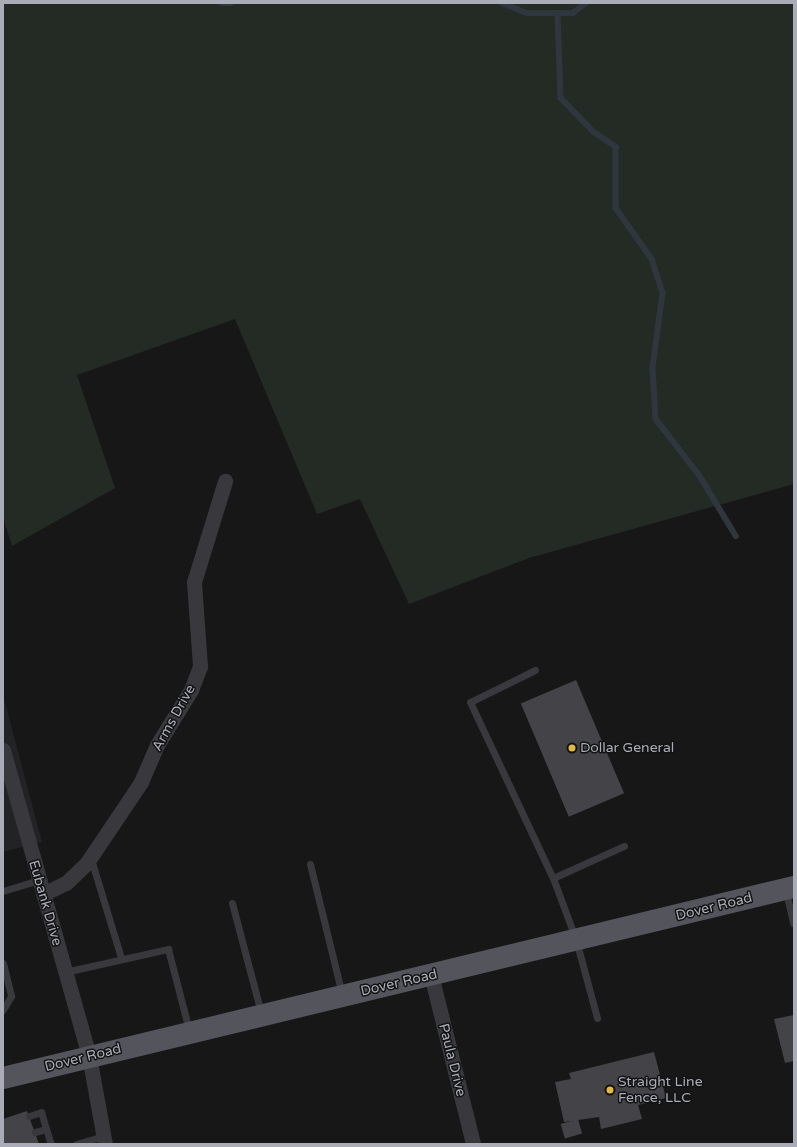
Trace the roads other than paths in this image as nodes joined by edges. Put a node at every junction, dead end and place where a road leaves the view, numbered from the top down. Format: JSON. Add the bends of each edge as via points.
{"nodes":[{"id":1,"x":225,"y":481,"type":"dead end"},
{"id":2,"x":535,"y":670,"type":"dead end"},
{"id":3,"x":3,"y":750,"type":"edge"},
{"id":4,"x":624,"y":846,"type":"dead end"},
{"id":5,"x":91,"y":857,"type":"junction"},
{"id":6,"x":310,"y":864,"type":"dead end"},
{"id":7,"x":553,"y":878,"type":"junction"},
{"id":8,"x":41,"y":887,"type":"junction"},
{"id":9,"x":790,"y":888,"type":"edge"},
{"id":10,"x":3,"y":891,"type":"edge"},
{"id":11,"x":232,"y":903,"type":"dead end"},
{"id":12,"x":794,"y":923,"type":"edge"},
{"id":13,"x":576,"y":940,"type":"junction"},
{"id":14,"x":121,"y":958,"type":"junction"},
{"id":15,"x":3,"y":963,"type":"edge"},
{"id":16,"x":65,"y":972,"type":"junction"},
{"id":17,"x":431,"y":975,"type":"junction"},
{"id":18,"x":342,"y":996,"type":"junction"},
{"id":19,"x":3,"y":1010,"type":"edge"},
{"id":20,"x":262,"y":1015,"type":"junction"},
{"id":21,"x":597,"y":1018,"type":"dead end"},
{"id":22,"x":189,"y":1032,"type":"junction"},
{"id":23,"x":89,"y":1056,"type":"junction"},
{"id":24,"x":3,"y":1078,"type":"edge"},
{"id":25,"x":28,"y":1116,"type":"dead end"},
{"id":26,"x":46,"y":1129,"type":"junction"},
{"id":27,"x":35,"y":1132,"type":"dead end"},
{"id":28,"x":104,"y":1140,"type":"edge"},
{"id":29,"x":51,"y":1144,"type":"edge"},
{"id":30,"x":76,"y":1144,"type":"edge"},
{"id":31,"x":473,"y":1144,"type":"edge"}],
"edges":[{"from":1,"to":5,"type":"street","name":"Arms Drive","via":[[194,582],[200,645],[196,678],[140,782]]},
{"from":2,"to":7,"type":"lane","via":[[470,702]]},
{"from":3,"to":8,"type":"street","name":"Eubank Drive"},
{"from":4,"to":7,"type":"lane"},
{"from":5,"to":8,"type":"street","name":"Arms Drive","via":[[77,875]]},
{"from":5,"to":14,"type":"lane"},
{"from":6,"to":18,"type":"lane"},
{"from":7,"to":13,"type":"lane"},
{"from":8,"to":10,"type":"lane"},
{"from":8,"to":16,"type":"street","name":"Eubank Drive"},
{"from":9,"to":12,"type":"lane"},
{"from":9,"to":13,"type":"main road","name":"Dover Road"},
{"from":11,"to":20,"type":"lane"},
{"from":13,"to":17,"type":"main road","name":"Dover Road"},
{"from":13,"to":21,"type":"lane"},
{"from":14,"to":16,"type":"lane"},
{"from":14,"to":22,"type":"lane","via":[[168,949]]},
{"from":15,"to":19,"type":"lane","via":[[11,996]]},
{"from":16,"to":23,"type":"street","name":"Eubank Drive"},
{"from":17,"to":18,"type":"main road","name":"Dover Road"},
{"from":17,"to":31,"type":"street","name":"Paula Drive"},
{"from":18,"to":20,"type":"main road","name":"Dover Road"},
{"from":20,"to":22,"type":"main road","name":"Dover Road"},
{"from":22,"to":23,"type":"main road","name":"Dover Road"},
{"from":23,"to":24,"type":"main road","name":"Dover Road"},
{"from":23,"to":28,"type":"street","name":"Eubank Drive"},
{"from":25,"to":26,"type":"lane","via":[[41,1112]]},
{"from":26,"to":27,"type":"lane"},
{"from":26,"to":29,"type":"lane"},
{"from":28,"to":30,"type":"lane"}]}
